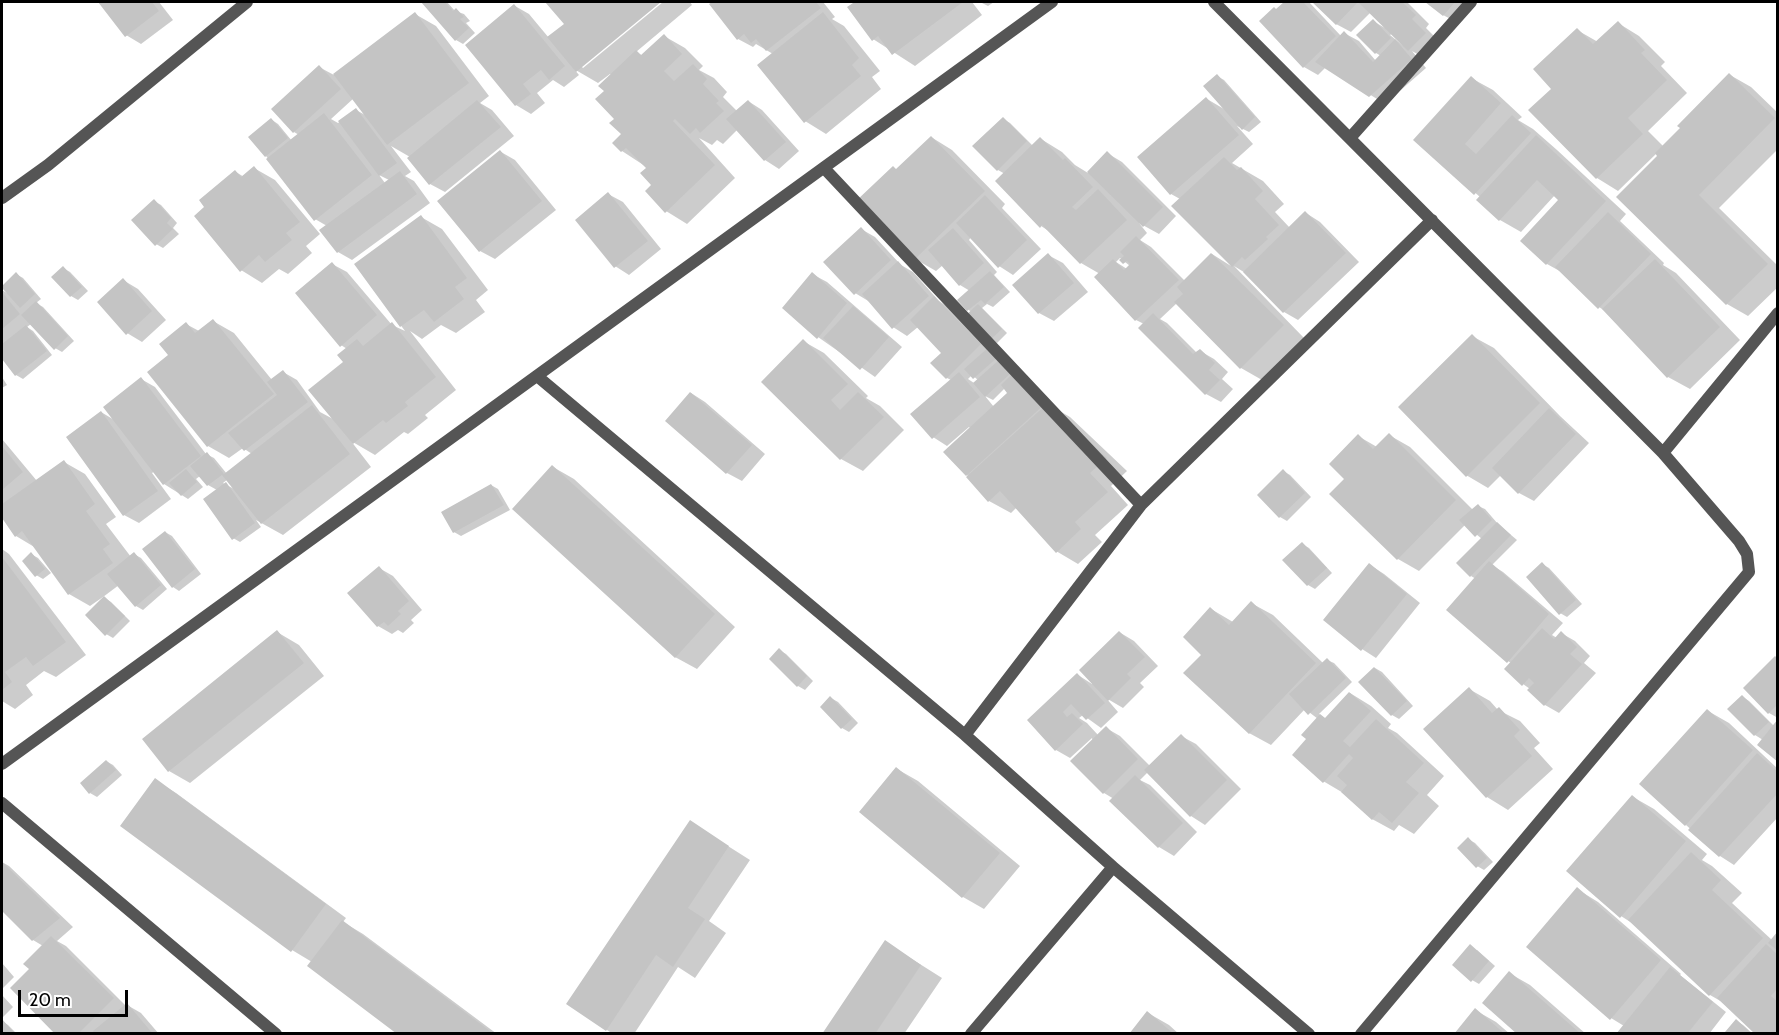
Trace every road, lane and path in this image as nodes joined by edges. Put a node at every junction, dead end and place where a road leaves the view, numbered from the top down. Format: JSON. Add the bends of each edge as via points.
{"nodes":[{"id":1,"x":247,"y":2,"type":"edge"},
{"id":2,"x":1052,"y":2,"type":"edge"},
{"id":3,"x":1214,"y":2,"type":"edge"},
{"id":4,"x":1471,"y":2,"type":"edge"},
{"id":5,"x":1350,"y":138,"type":"junction"},
{"id":6,"x":824,"y":168,"type":"junction"},
{"id":7,"x":2,"y":198,"type":"edge"},
{"id":8,"x":1431,"y":220,"type":"junction"},
{"id":9,"x":1778,"y":314,"type":"edge"},
{"id":10,"x":537,"y":376,"type":"junction"},
{"id":11,"x":1663,"y":453,"type":"junction"},
{"id":12,"x":1141,"y":506,"type":"junction"},
{"id":13,"x":965,"y":735,"type":"junction"},
{"id":14,"x":2,"y":765,"type":"edge"},
{"id":15,"x":2,"y":803,"type":"edge"},
{"id":16,"x":1113,"y":867,"type":"junction"},
{"id":17,"x":276,"y":1034,"type":"edge"},
{"id":18,"x":971,"y":1034,"type":"edge"},
{"id":19,"x":1309,"y":1034,"type":"edge"},
{"id":20,"x":1361,"y":1034,"type":"edge"}],
"edges":[{"from":1,"to":7,"type":"street"},
{"from":2,"to":6,"type":"street"},
{"from":3,"to":5,"type":"street"},
{"from":4,"to":5,"type":"street"},
{"from":5,"to":8,"type":"street"},
{"from":6,"to":10,"type":"street"},
{"from":6,"to":12,"type":"street"},
{"from":8,"to":11,"type":"street"},
{"from":8,"to":12,"type":"street"},
{"from":9,"to":11,"type":"street"},
{"from":10,"to":13,"type":"street"},
{"from":10,"to":14,"type":"street"},
{"from":11,"to":20,"type":"street","via":[[1739,541],[1747,554],[1749,572]]},
{"from":12,"to":13,"type":"street"},
{"from":13,"to":16,"type":"street"},
{"from":15,"to":17,"type":"street"},
{"from":16,"to":18,"type":"street"},
{"from":16,"to":19,"type":"street"}]}
